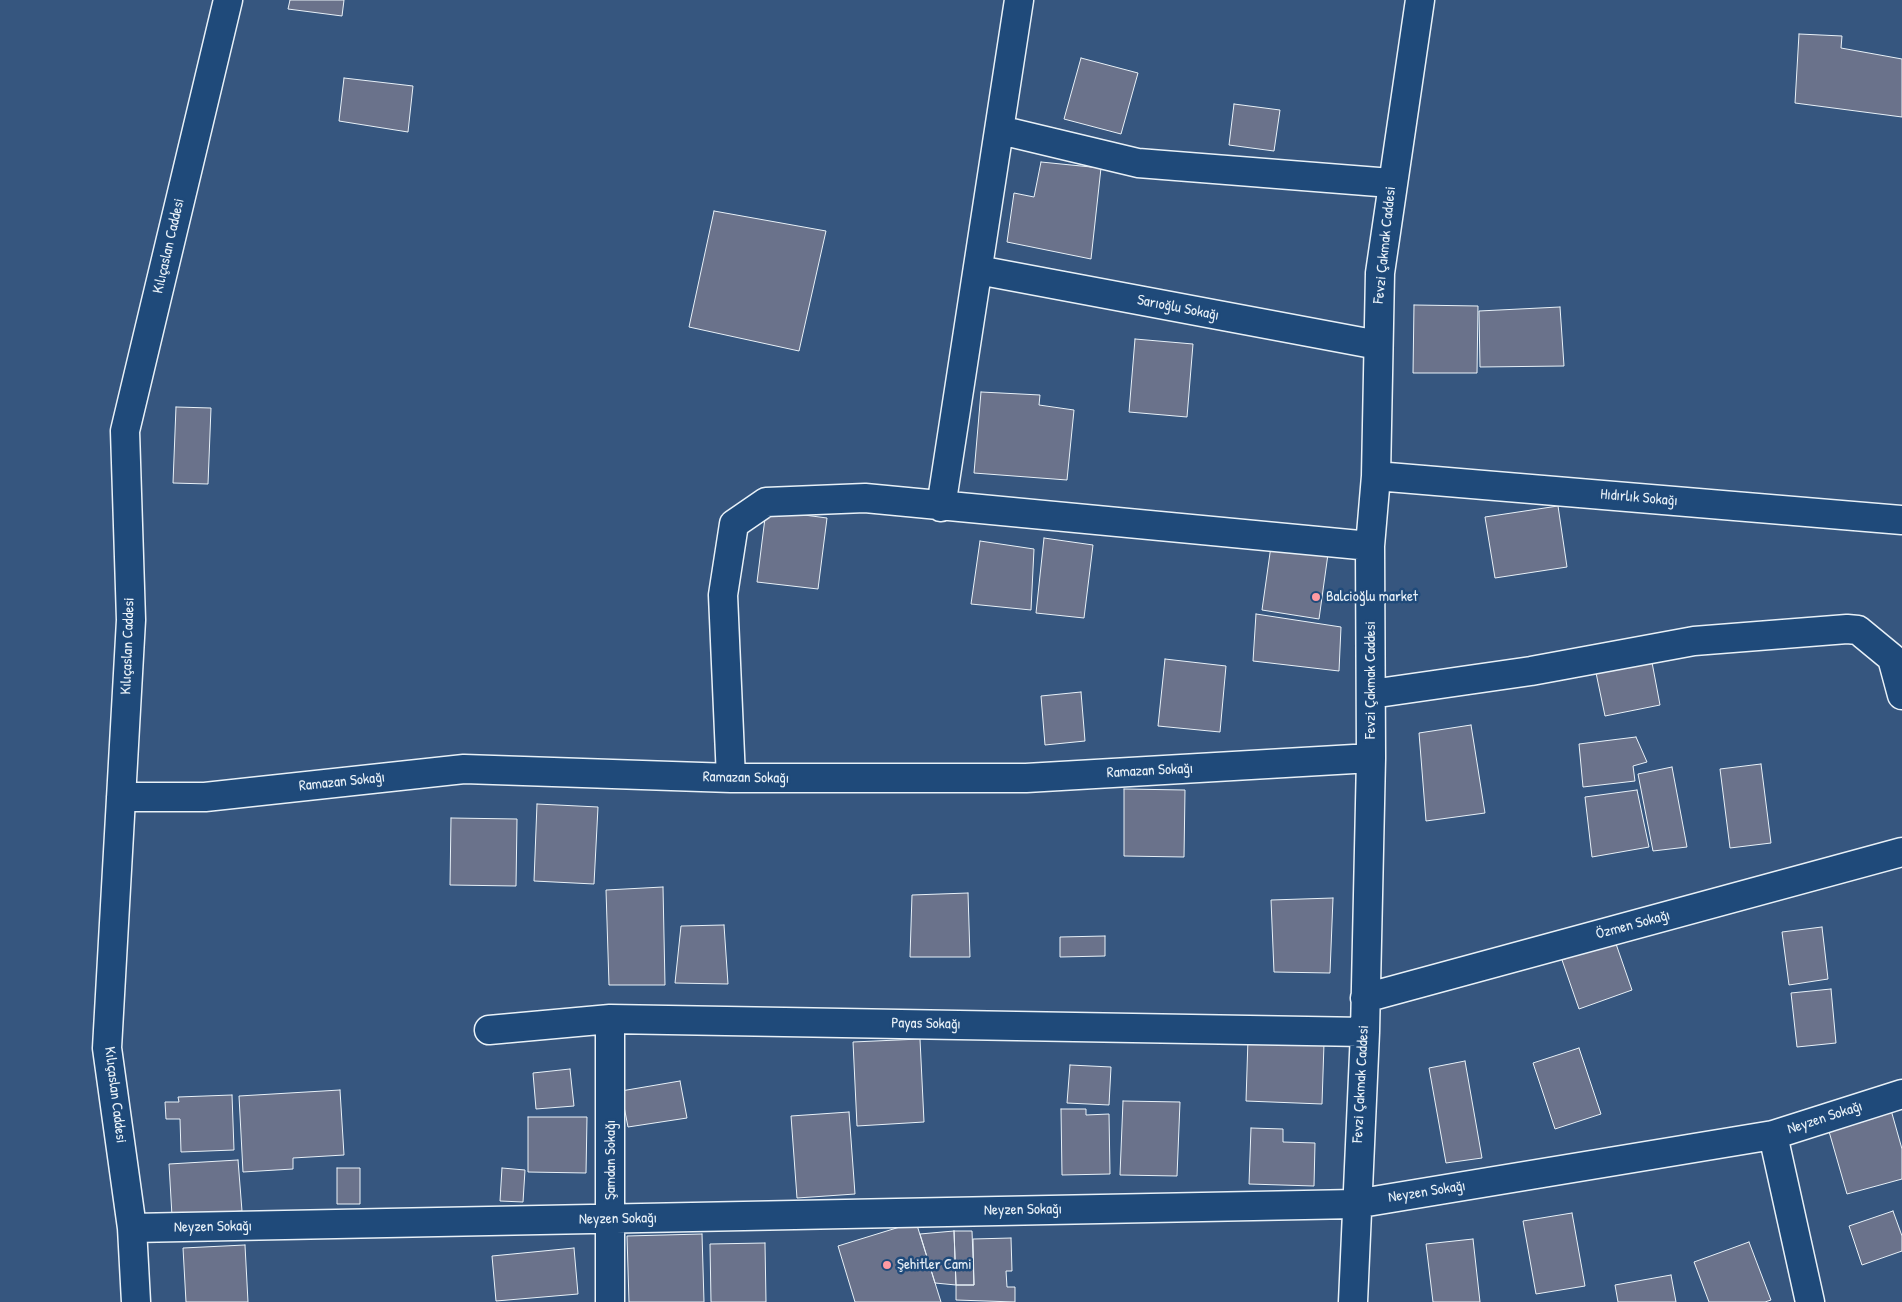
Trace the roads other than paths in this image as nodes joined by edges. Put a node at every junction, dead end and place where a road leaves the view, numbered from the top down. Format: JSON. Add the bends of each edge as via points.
{"nodes":[{"id":1,"x":228,"y":0,"type":"edge"},
{"id":2,"x":1019,"y":0,"type":"edge"},
{"id":3,"x":1420,"y":0,"type":"edge"},
{"id":4,"x":1000,"y":130,"type":"junction"},
{"id":5,"x":1391,"y":183,"type":"junction"},
{"id":6,"x":978,"y":270,"type":"junction"},
{"id":7,"x":1378,"y":345,"type":"junction"},
{"id":8,"x":1376,"y":476,"type":"junction"},
{"id":9,"x":941,"y":507,"type":"junction"},
{"id":10,"x":1902,"y":520,"type":"edge"},
{"id":11,"x":1370,"y":546,"type":"junction"},
{"id":12,"x":1371,"y":694,"type":"junction"},
{"id":13,"x":1902,"y":694,"type":"edge"},
{"id":14,"x":1371,"y":758,"type":"junction"},
{"id":15,"x":731,"y":778,"type":"junction"},
{"id":16,"x":121,"y":797,"type":"junction"},
{"id":17,"x":1902,"y":852,"type":"edge"},
{"id":18,"x":1365,"y":998,"type":"junction"},
{"id":19,"x":610,"y":1019,"type":"junction"},
{"id":20,"x":488,"y":1030,"type":"dead end"},
{"id":21,"x":1364,"y":1032,"type":"junction"},
{"id":22,"x":1902,"y":1094,"type":"edge"},
{"id":23,"x":1773,"y":1135,"type":"junction"},
{"id":24,"x":1355,"y":1204,"type":"junction"},
{"id":25,"x":611,"y":1219,"type":"junction"},
{"id":26,"x":132,"y":1228,"type":"junction"},
{"id":27,"x":136,"y":1302,"type":"edge"},
{"id":28,"x":610,"y":1302,"type":"edge"},
{"id":29,"x":1353,"y":1302,"type":"edge"},
{"id":30,"x":1810,"y":1302,"type":"edge"}],
"edges":[{"from":1,"to":16,"type":"street","name":"Kılıçaslan Caddesi","via":[[125,431],[131,620]]},
{"from":2,"to":4,"type":"street"},
{"from":3,"to":5,"type":"street","name":"Fevzi Çakmak Caddesi"},
{"from":4,"to":5,"type":"street","via":[[1138,163]]},
{"from":4,"to":6,"type":"street"},
{"from":5,"to":7,"type":"street","name":"Fevzi Çakmak Caddesi","via":[[1380,273]]},
{"from":6,"to":7,"type":"street","name":"Sarıoğlu Sokağı"},
{"from":6,"to":9,"type":"street"},
{"from":7,"to":8,"type":"street","name":"Fevzi Çakmak Caddesi"},
{"from":8,"to":10,"type":"street","name":"Hıdırlık Sokağı"},
{"from":8,"to":11,"type":"street","name":"Fevzi Çakmak Caddesi"},
{"from":9,"to":11,"type":"street"},
{"from":9,"to":15,"type":"street","via":[[865,498],[766,502],[734,524],[723,595]]},
{"from":11,"to":12,"type":"street","name":"Fevzi Çakmak Caddesi"},
{"from":12,"to":13,"type":"street","via":[[1531,671],[1694,641],[1847,629],[1858,630],[1892,658]]},
{"from":12,"to":14,"type":"street","name":"Fevzi Çakmak Caddesi"},
{"from":14,"to":15,"type":"street","name":"Ramazan Sokağı","via":[[1026,778]]},
{"from":14,"to":18,"type":"street","name":"Fevzi Çakmak Caddesi"},
{"from":15,"to":16,"type":"street","name":"Ramazan Sokağı","via":[[464,769],[205,797]]},
{"from":16,"to":26,"type":"street","name":"Kılıçaslan Caddesi","via":[[107,1048]]},
{"from":17,"to":18,"type":"street","name":"Özmen Sokağı"},
{"from":18,"to":21,"type":"street","name":"Fevzi Çakmak Caddesi"},
{"from":19,"to":20,"type":"street","name":"Payas Sokağı"},
{"from":19,"to":21,"type":"street","name":"Payas Sokağı"},
{"from":19,"to":25,"type":"street","name":"Şamdan Sokağı"},
{"from":21,"to":24,"type":"street","name":"Fevzi Çakmak Caddesi"},
{"from":22,"to":23,"type":"street","name":"Neyzen Sokağı"},
{"from":23,"to":24,"type":"street","name":"Neyzen Sokağı"},
{"from":23,"to":30,"type":"street"},
{"from":24,"to":25,"type":"street","name":"Neyzen Sokağı"},
{"from":24,"to":29,"type":"street","name":"Fevzi Çakmak Caddesi"},
{"from":25,"to":26,"type":"street","name":"Neyzen Sokağı"},
{"from":25,"to":28,"type":"street","name":"Şamdan Sokağı"},
{"from":26,"to":27,"type":"street","name":"Kılıçaslan Caddesi"}]}
